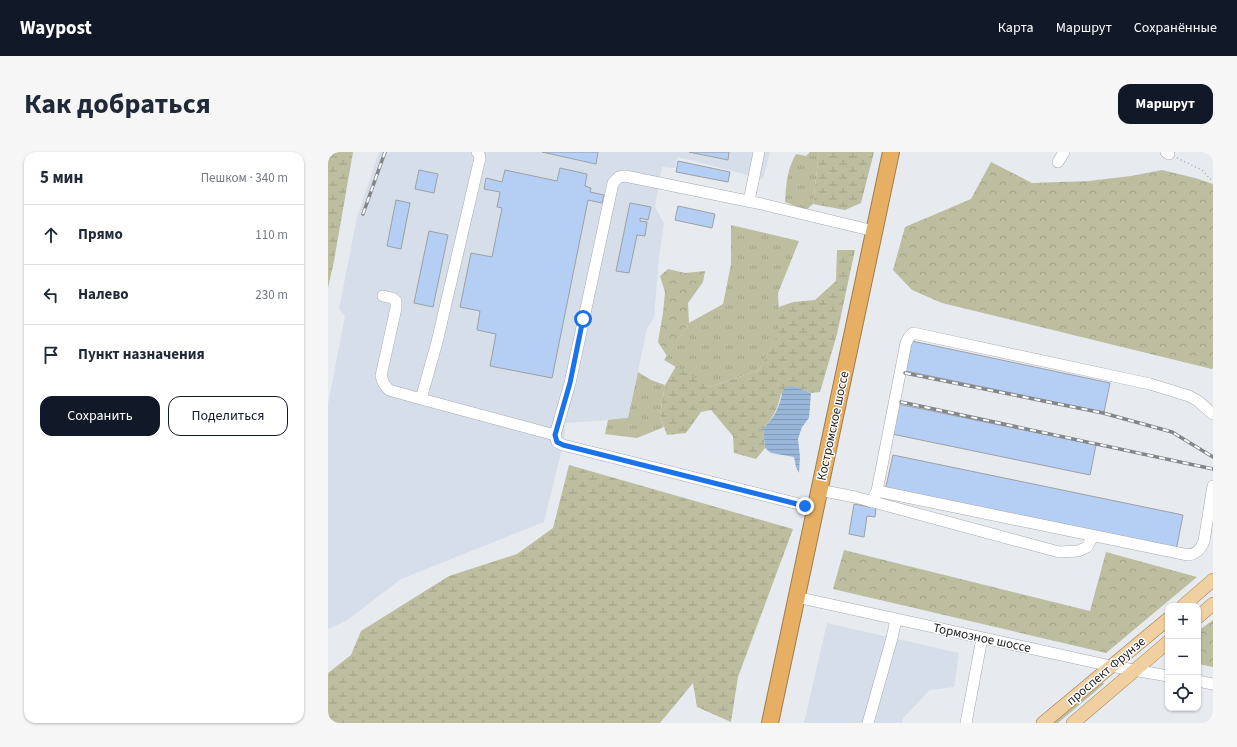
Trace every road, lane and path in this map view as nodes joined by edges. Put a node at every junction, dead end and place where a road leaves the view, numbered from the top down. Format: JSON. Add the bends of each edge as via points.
{"nodes":[{"id":1,"x":477,"y":152,"type":"edge"},
{"id":2,"x":759,"y":152,"type":"edge"},
{"id":3,"x":891,"y":152,"type":"edge"},
{"id":4,"x":1064,"y":152,"type":"edge"},
{"id":5,"x":1168,"y":153,"type":"edge"},
{"id":6,"x":1058,"y":162,"type":"dead end"},
{"id":7,"x":1213,"y":182,"type":"edge"},
{"id":8,"x":749,"y":201,"type":"junction"},
{"id":9,"x":874,"y":231,"type":"junction"},
{"id":10,"x":383,"y":296,"type":"dead end"},
{"id":11,"x":421,"y":399,"type":"junction"},
{"id":12,"x":1213,"y":414,"type":"edge"},
{"id":13,"x":555,"y":435,"type":"junction"},
{"id":14,"x":1213,"y":486,"type":"edge"},
{"id":15,"x":819,"y":490,"type":"junction"},
{"id":16,"x":877,"y":491,"type":"junction"},
{"id":17,"x":871,"y":502,"type":"junction"},
{"id":18,"x":815,"y":508,"type":"junction"},
{"id":19,"x":1094,"y":536,"type":"junction"},
{"id":20,"x":1213,"y":580,"type":"edge"},
{"id":21,"x":796,"y":597,"type":"junction"},
{"id":22,"x":1186,"y":603,"type":"edge"},
{"id":23,"x":1213,"y":604,"type":"edge"},
{"id":24,"x":1201,"y":614,"type":"edge"},
{"id":25,"x":896,"y":619,"type":"junction"},
{"id":26,"x":1165,"y":621,"type":"edge"},
{"id":27,"x":982,"y":638,"type":"junction"},
{"id":28,"x":1165,"y":644,"type":"edge"},
{"id":29,"x":1111,"y":666,"type":"junction"},
{"id":30,"x":1133,"y":670,"type":"junction"},
{"id":31,"x":1165,"y":675,"type":"edge"},
{"id":32,"x":1201,"y":682,"type":"edge"},
{"id":33,"x":1213,"y":684,"type":"edge"},
{"id":34,"x":770,"y":723,"type":"edge"},
{"id":35,"x":868,"y":723,"type":"edge"},
{"id":36,"x":966,"y":723,"type":"edge"},
{"id":37,"x":1043,"y":723,"type":"edge"},
{"id":38,"x":1073,"y":723,"type":"edge"}],
"edges":[{"from":1,"to":11,"type":"street","via":[[480,158]]},
{"from":2,"to":8,"type":"street"},
{"from":3,"to":9,"type":"highway","name":"Костромское шоссе"},
{"from":4,"to":6,"type":"street"},
{"from":5,"to":7,"type":"path","via":[[1202,170]]},
{"from":8,"to":9,"type":"street"},
{"from":8,"to":13,"type":"street","via":[[625,176],[619,177],[613,183],[570,383]]},
{"from":9,"to":15,"type":"highway","name":"Костромское шоссе"},
{"from":10,"to":11,"type":"street","via":[[396,301],[396,308],[381,376],[389,390]]},
{"from":11,"to":13,"type":"street"},
{"from":12,"to":16,"type":"street","via":[[1189,396],[1150,384],[913,333],[906,343]]},
{"from":13,"to":18,"type":"street","via":[[557,442],[563,445]]},
{"from":14,"to":19,"type":"street","via":[[1204,541],[1202,547],[1193,554]]},
{"from":15,"to":17,"type":"street"},
{"from":15,"to":18,"type":"highway","name":"Костромское шоссе"},
{"from":16,"to":17,"type":"street"},
{"from":16,"to":19,"type":"street"},
{"from":17,"to":19,"type":"street","via":[[1059,552],[1087,548]]},
{"from":18,"to":21,"type":"highway","name":"Костромское шоссе"},
{"from":20,"to":22,"type":"main road"},
{"from":21,"to":25,"type":"street","name":"Тормозное шоссе"},
{"from":21,"to":34,"type":"highway","name":"Костромское шоссе"},
{"from":23,"to":24,"type":"main road"},
{"from":25,"to":27,"type":"street","name":"Тормозное шоссе"},
{"from":25,"to":35,"type":"street"},
{"from":26,"to":29,"type":"main road","name":"проспект Фрунзе"},
{"from":27,"to":29,"type":"street","name":"Тормозное шоссе"},
{"from":27,"to":36,"type":"street"},
{"from":28,"to":30,"type":"main road","name":"проспект Фрунзе"},
{"from":29,"to":30,"type":"street","name":"Тормозное шоссе"},
{"from":29,"to":37,"type":"main road","name":"проспект Фрунзе"},
{"from":30,"to":31,"type":"street","name":"Тормозное шоссе"},
{"from":30,"to":38,"type":"main road","name":"проспект Фрунзе"},
{"from":32,"to":33,"type":"street"}]}
